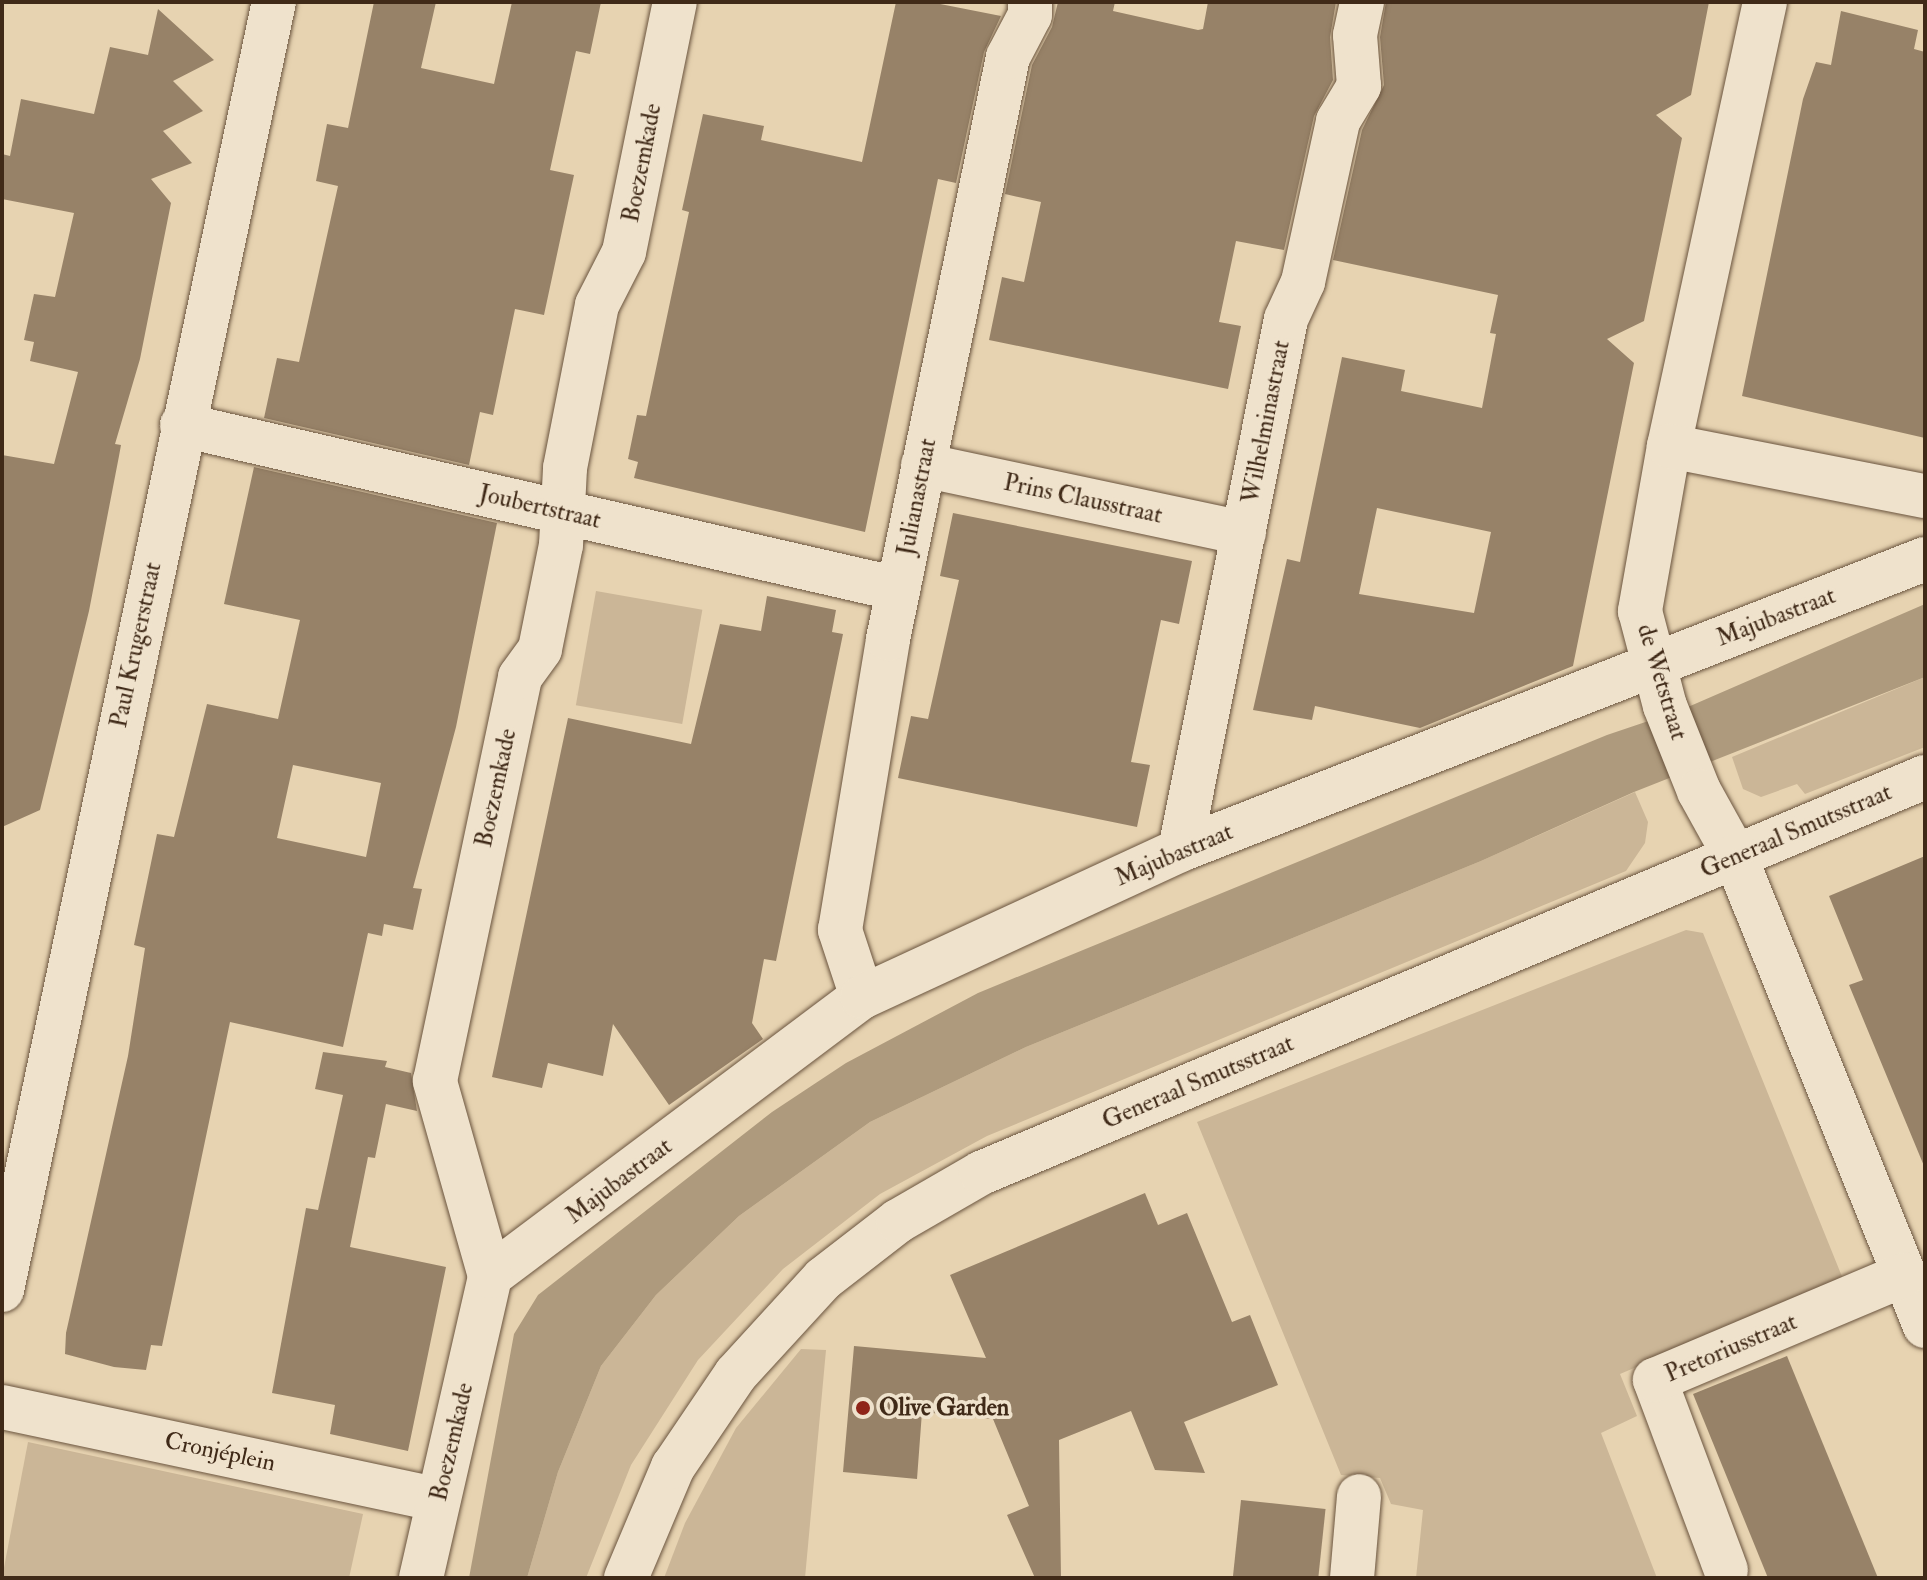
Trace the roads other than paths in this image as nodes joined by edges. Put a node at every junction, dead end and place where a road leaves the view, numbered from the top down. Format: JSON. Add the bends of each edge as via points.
{"nodes":[{"id":1,"x":274,"y":2,"type":"edge"},
{"id":2,"x":675,"y":2,"type":"edge"},
{"id":3,"x":1030,"y":2,"type":"edge"},
{"id":4,"x":1362,"y":2,"type":"edge"},
{"id":5,"x":1765,"y":2,"type":"edge"},
{"id":6,"x":182,"y":425,"type":"junction"},
{"id":7,"x":1669,"y":446,"type":"junction"},
{"id":8,"x":923,"y":465,"type":"junction"},
{"id":9,"x":1925,"y":496,"type":"edge"},
{"id":10,"x":564,"y":513,"type":"junction"},
{"id":11,"x":1244,"y":533,"type":"junction"},
{"id":12,"x":1925,"y":559,"type":"edge"},
{"id":13,"x":898,"y":589,"type":"junction"},
{"id":14,"x":1653,"y":664,"type":"junction"},
{"id":15,"x":1925,"y":777,"type":"edge"},
{"id":16,"x":1180,"y":850,"type":"junction"},
{"id":17,"x":1735,"y":856,"type":"junction"},
{"id":18,"x":862,"y":997,"type":"junction"},
{"id":19,"x":1904,"y":1275,"type":"junction"},
{"id":20,"x":490,"y":1276,"type":"junction"},
{"id":21,"x":2,"y":1290,"type":"edge"},
{"id":22,"x":1925,"y":1326,"type":"edge"},
{"id":23,"x":2,"y":1407,"type":"edge"},
{"id":24,"x":1359,"y":1496,"type":"dead end"},
{"id":25,"x":438,"y":1500,"type":"junction"},
{"id":26,"x":1726,"y":1570,"type":"dead end"},
{"id":27,"x":421,"y":1578,"type":"edge"},
{"id":28,"x":626,"y":1578,"type":"edge"},
{"id":29,"x":1352,"y":1578,"type":"edge"}],
"edges":[{"from":1,"to":6,"type":"street","name":"Paul Krugerstraat"},
{"from":2,"to":10,"type":"street","name":"Boezemkade","via":[[624,252],[597,305],[565,468]]},
{"from":3,"to":8,"type":"street","name":"Julianastraat","via":[[1030,15],[1008,57]]},
{"from":4,"to":11,"type":"street","name":"Wilhelminastraat","via":[[1355,35],[1359,86],[1338,121],[1303,282],[1286,319]]},
{"from":5,"to":7,"type":"street","name":"de Wetstraat"},
{"from":6,"to":10,"type":"street","name":"Joubertstraat"},
{"from":6,"to":21,"type":"street","name":"Paul Krugerstraat"},
{"from":7,"to":9,"type":"street"},
{"from":7,"to":14,"type":"street","name":"de Wetstraat","via":[[1640,611]]},
{"from":8,"to":11,"type":"street","name":"Prins Clausstraat"},
{"from":8,"to":13,"type":"street","name":"Julianastraat"},
{"from":10,"to":13,"type":"street","name":"Joubertstraat"},
{"from":10,"to":20,"type":"street","name":"Boezemkade","via":[[540,649],[520,677],[435,1081]]},
{"from":11,"to":16,"type":"street","name":"Wilhelminastraat"},
{"from":12,"to":14,"type":"street","name":"Majubastraat"},
{"from":13,"to":18,"type":"street","name":"Julianastraat","via":[[840,930]]},
{"from":14,"to":16,"type":"street","name":"Majubastraat"},
{"from":14,"to":17,"type":"street","name":"de Wetstraat","via":[[1699,791]]},
{"from":15,"to":17,"type":"street","name":"Generaal Smutsstraat"},
{"from":16,"to":18,"type":"street","name":"Majubastraat"},
{"from":17,"to":19,"type":"street","name":"de Wetstraat"},
{"from":17,"to":28,"type":"street","name":"Generaal Smutsstraat","via":[[981,1173],[898,1221],[823,1279],[736,1374],[673,1467]]},
{"from":18,"to":20,"type":"street","name":"Majubastraat"},
{"from":19,"to":22,"type":"street","name":"de Wetstraat"},
{"from":19,"to":26,"type":"street","name":"Pretoriusstraat","via":[[1655,1380]]},
{"from":20,"to":25,"type":"street","name":"Boezemkade"},
{"from":23,"to":25,"type":"street","name":"Cronjéplein"},
{"from":24,"to":29,"type":"street"},
{"from":25,"to":27,"type":"street","name":"Boezemkade"}]}
